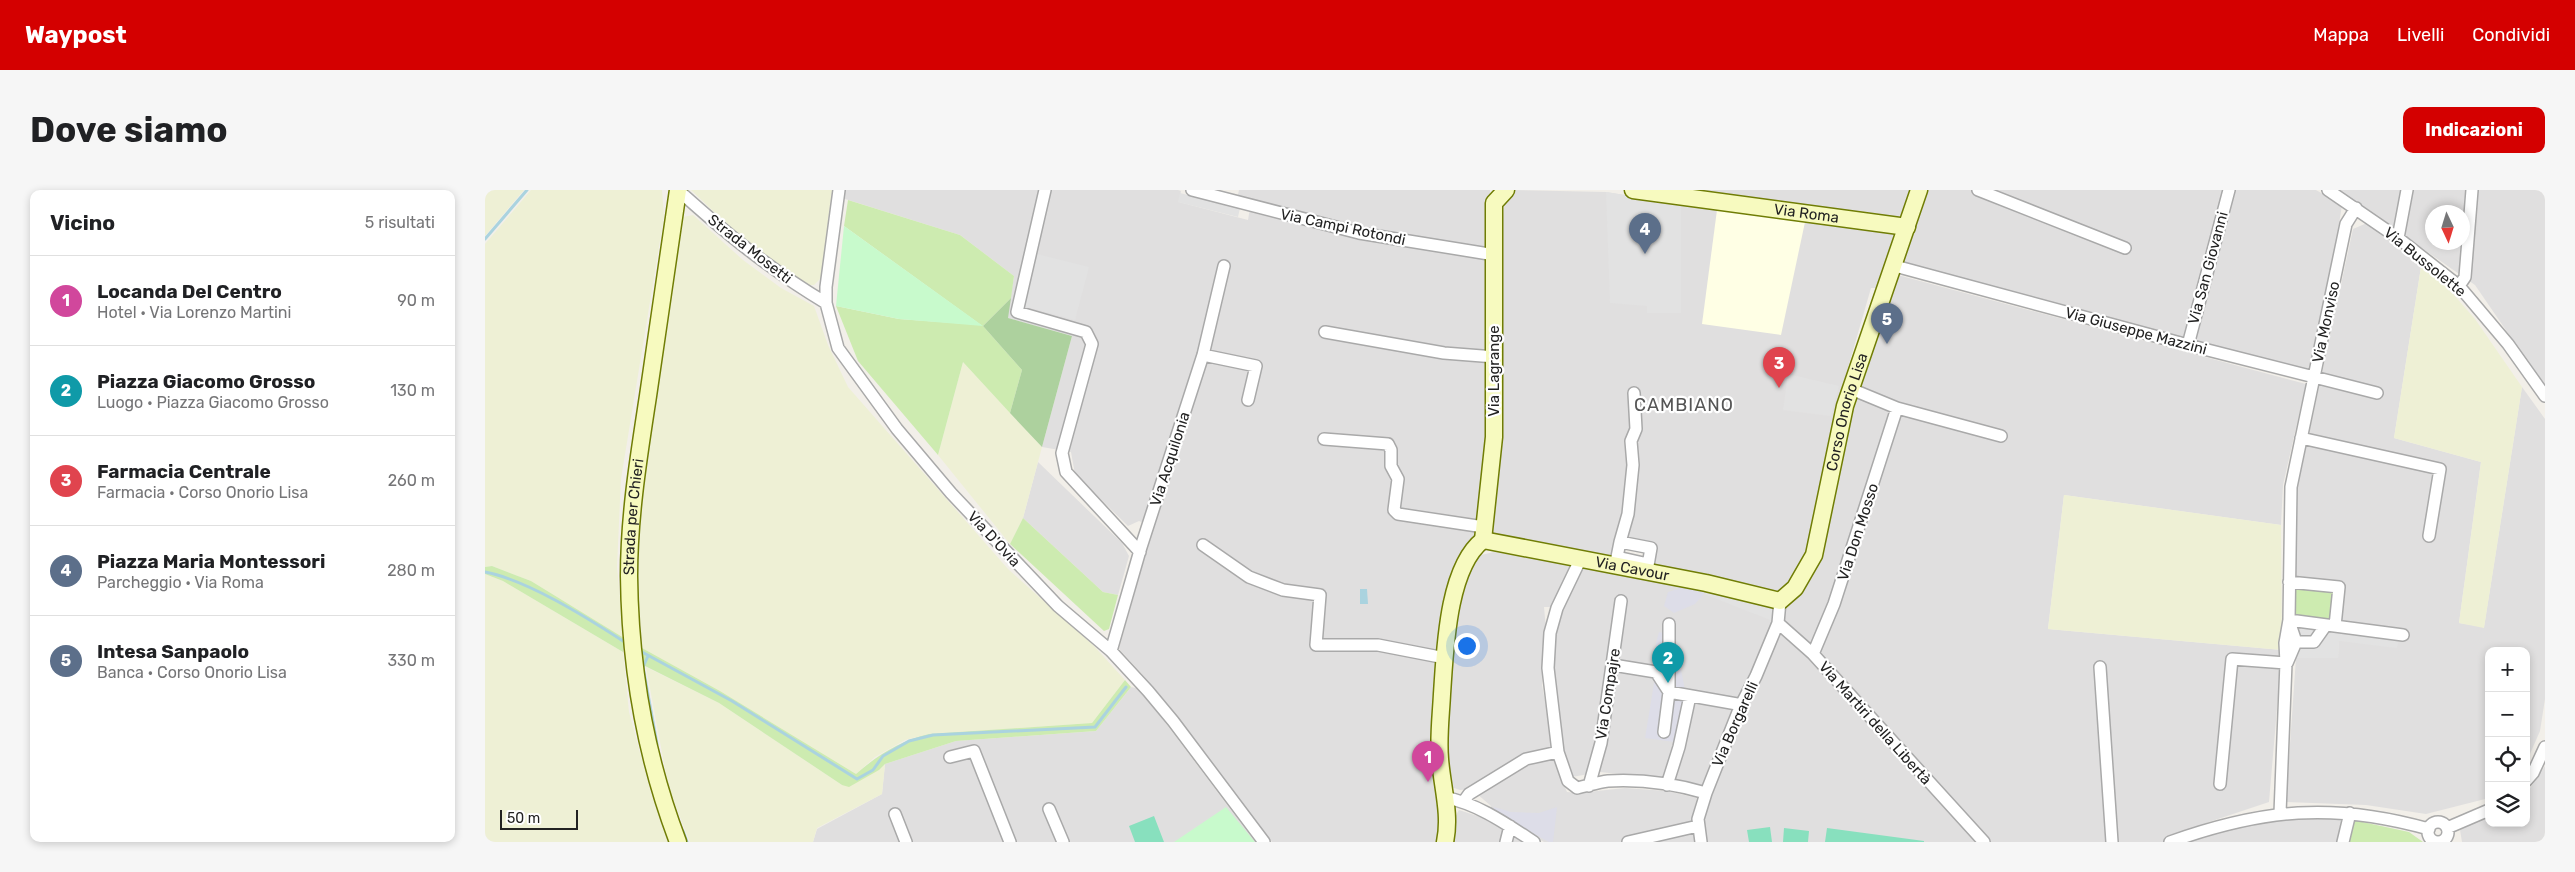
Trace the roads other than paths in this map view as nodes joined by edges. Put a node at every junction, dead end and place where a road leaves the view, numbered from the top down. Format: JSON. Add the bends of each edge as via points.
{"nodes":[{"id":1,"x":678,"y":190,"type":"edge"},
{"id":2,"x":839,"y":190,"type":"edge"},
{"id":3,"x":1045,"y":190,"type":"edge"},
{"id":4,"x":1192,"y":190,"type":"edge"},
{"id":5,"x":1506,"y":190,"type":"edge"},
{"id":6,"x":1633,"y":190,"type":"edge"},
{"id":7,"x":1919,"y":190,"type":"edge"},
{"id":8,"x":1978,"y":190,"type":"edge"},
{"id":9,"x":2229,"y":190,"type":"edge"},
{"id":10,"x":2328,"y":190,"type":"edge"},
{"id":11,"x":2407,"y":190,"type":"edge"},
{"id":12,"x":2471,"y":190,"type":"edge"},
{"id":13,"x":1707,"y":195,"type":"edge"},
{"id":14,"x":1494,"y":196,"type":"edge"},
{"id":15,"x":2356,"y":208,"type":"junction"},
{"id":16,"x":1907,"y":227,"type":"junction"},
{"id":17,"x":2398,"y":238,"type":"junction"},
{"id":18,"x":2125,"y":248,"type":"dead end"},
{"id":19,"x":1495,"y":255,"type":"junction"},
{"id":20,"x":1224,"y":266,"type":"dead end"},
{"id":21,"x":1895,"y":266,"type":"junction"},
{"id":22,"x":2459,"y":286,"type":"junction"},
{"id":23,"x":826,"y":303,"type":"junction"},
{"id":24,"x":1325,"y":332,"type":"dead end"},
{"id":25,"x":2188,"y":345,"type":"junction"},
{"id":26,"x":1203,"y":355,"type":"junction"},
{"id":27,"x":1495,"y":358,"type":"junction"},
{"id":28,"x":2314,"y":378,"type":"junction"},
{"id":29,"x":1851,"y":389,"type":"junction"},
{"id":30,"x":2377,"y":393,"type":"dead end"},
{"id":31,"x":1634,"y":394,"type":"dead end"},
{"id":32,"x":2545,"y":396,"type":"edge"},
{"id":33,"x":1248,"y":400,"type":"dead end"},
{"id":34,"x":1897,"y":408,"type":"junction"},
{"id":35,"x":2001,"y":436,"type":"dead end"},
{"id":36,"x":2301,"y":438,"type":"junction"},
{"id":37,"x":1324,"y":439,"type":"dead end"},
{"id":38,"x":1484,"y":533,"type":"junction"},
{"id":39,"x":2429,"y":536,"type":"dead end"},
{"id":40,"x":1620,"y":542,"type":"junction"},
{"id":41,"x":1203,"y":545,"type":"dead end"},
{"id":42,"x":1140,"y":552,"type":"junction"},
{"id":43,"x":1581,"y":558,"type":"junction"},
{"id":44,"x":1616,"y":561,"type":"junction"},
{"id":45,"x":1648,"y":568,"type":"junction"},
{"id":46,"x":2289,"y":582,"type":"junction"},
{"id":47,"x":1621,"y":601,"type":"dead end"},
{"id":48,"x":1781,"y":601,"type":"junction"},
{"id":49,"x":2289,"y":620,"type":"junction"},
{"id":50,"x":1778,"y":623,"type":"junction"},
{"id":51,"x":1669,"y":624,"type":"dead end"},
{"id":52,"x":2330,"y":625,"type":"junction"},
{"id":53,"x":2403,"y":635,"type":"dead end"},
{"id":54,"x":2296,"y":642,"type":"junction"},
{"id":55,"x":1111,"y":651,"type":"junction"},
{"id":56,"x":1813,"y":654,"type":"junction"},
{"id":57,"x":1445,"y":658,"type":"junction"},
{"id":58,"x":2286,"y":663,"type":"junction"},
{"id":59,"x":1613,"y":665,"type":"junction"},
{"id":60,"x":2100,"y":667,"type":"dead end"},
{"id":61,"x":1669,"y":692,"type":"junction"},
{"id":62,"x":1690,"y":696,"type":"junction"},
{"id":63,"x":1740,"y":707,"type":"junction"},
{"id":64,"x":1663,"y":732,"type":"dead end"},
{"id":65,"x":2545,"y":747,"type":"edge"},
{"id":66,"x":1558,"y":752,"type":"junction"},
{"id":67,"x":950,"y":757,"type":"dead end"},
{"id":68,"x":2530,"y":776,"type":"edge"},
{"id":69,"x":2220,"y":784,"type":"dead end"},
{"id":70,"x":1667,"y":785,"type":"junction"},
{"id":71,"x":1589,"y":786,"type":"junction"},
{"id":72,"x":1706,"y":793,"type":"junction"},
{"id":73,"x":1444,"y":797,"type":"junction"},
{"id":74,"x":1464,"y":801,"type":"junction"},
{"id":75,"x":1049,"y":808,"type":"dead end"},
{"id":76,"x":2485,"y":812,"type":"edge"},
{"id":77,"x":2280,"y":813,"type":"junction"},
{"id":78,"x":2350,"y":813,"type":"junction"},
{"id":79,"x":895,"y":814,"type":"dead end"},
{"id":80,"x":1510,"y":826,"type":"junction"},
{"id":81,"x":1698,"y":826,"type":"junction"},
{"id":82,"x":2445,"y":837,"type":"edge"},
{"id":83,"x":677,"y":842,"type":"edge"},
{"id":84,"x":906,"y":842,"type":"edge"},
{"id":85,"x":1010,"y":842,"type":"edge"},
{"id":86,"x":1063,"y":842,"type":"edge"},
{"id":87,"x":1264,"y":842,"type":"edge"},
{"id":88,"x":1445,"y":842,"type":"edge"},
{"id":89,"x":1506,"y":842,"type":"edge"},
{"id":90,"x":1534,"y":842,"type":"edge"},
{"id":91,"x":1627,"y":842,"type":"edge"},
{"id":92,"x":1701,"y":842,"type":"edge"},
{"id":93,"x":1984,"y":842,"type":"edge"},
{"id":94,"x":2112,"y":842,"type":"edge"},
{"id":95,"x":2170,"y":842,"type":"edge"},
{"id":96,"x":2343,"y":842,"type":"edge"}],
"edges":[{"from":1,"to":23,"type":"street","name":"Strada Mosetti","via":[[783,278]]},
{"from":1,"to":83,"type":"street","name":"Strada per Chieri","via":[[633,495],[629,575],[638,694],[660,791]]},
{"from":2,"to":23,"type":"street","name":"Via D'Ovia"},
{"from":3,"to":42,"type":"street","via":[[1017,312],[1086,332],[1092,344],[1062,453],[1066,472]]},
{"from":4,"to":19,"type":"street","name":"Via Campi Rotondi","via":[[1359,232]]},
{"from":5,"to":14,"type":"street"},
{"from":6,"to":13,"type":"street","name":"Via Roma"},
{"from":7,"to":16,"type":"street","name":"Corso Onorio Lisa"},
{"from":8,"to":18,"type":"street"},
{"from":9,"to":25,"type":"street","name":"Via San Giovanni"},
{"from":10,"to":15,"type":"street","name":"Via Bussolette"},
{"from":11,"to":17,"type":"street"},
{"from":12,"to":22,"type":"street","via":[[2465,277]]},
{"from":13,"to":16,"type":"street","name":"Via Roma"},
{"from":14,"to":19,"type":"street","name":"Via Lagrange"},
{"from":15,"to":17,"type":"street","name":"Via Bussolette"},
{"from":15,"to":28,"type":"street","name":"Via Monviso","via":[[2346,224]]},
{"from":16,"to":21,"type":"street","name":"Corso Onorio Lisa"},
{"from":17,"to":22,"type":"street","name":"Via Bussolette"},
{"from":19,"to":27,"type":"street","name":"Via Lagrange"},
{"from":20,"to":26,"type":"street","name":"Via Acquilonia"},
{"from":21,"to":25,"type":"street","name":"Via Giuseppe Mazzini"},
{"from":21,"to":29,"type":"street","name":"Corso Onorio Lisa"},
{"from":22,"to":32,"type":"street","name":"Via Bussolette","via":[[2508,344]]},
{"from":23,"to":55,"type":"street","name":"Via D'Ovia","via":[[838,348],[897,429],[1023,570],[1058,606]]},
{"from":24,"to":27,"type":"street","via":[[1444,353]]},
{"from":25,"to":28,"type":"street","name":"Via Giuseppe Mazzini"},
{"from":26,"to":33,"type":"street","via":[[1256,366]]},
{"from":26,"to":42,"type":"street","name":"Via Acquilonia"},
{"from":27,"to":38,"type":"street","name":"Via Lagrange","via":[[1494,436]]},
{"from":28,"to":30,"type":"street","name":"Via Giuseppe Mazzini"},
{"from":28,"to":36,"type":"street","name":"Via Monviso"},
{"from":29,"to":34,"type":"street"},
{"from":29,"to":48,"type":"street","name":"Corso Onorio Lisa","via":[[1837,437],[1814,555],[1795,588]]},
{"from":31,"to":40,"type":"street","via":[[1636,429],[1631,441],[1632,475],[1628,514]]},
{"from":34,"to":35,"type":"street"},
{"from":34,"to":56,"type":"street","name":"Via Don Mosso","via":[[1840,587]]},
{"from":36,"to":39,"type":"street","via":[[2440,469]]},
{"from":36,"to":46,"type":"street","name":"Via Monviso","via":[[2291,487]]},
{"from":37,"to":38,"type":"street","via":[[1388,444],[1391,466],[1398,479],[1394,510],[1398,514]]},
{"from":38,"to":43,"type":"street","name":"Via Cavour","via":[[1520,548]]},
{"from":38,"to":57,"type":"street","via":[[1454,596],[1447,626]]},
{"from":40,"to":44,"type":"street"},
{"from":40,"to":45,"type":"street","via":[[1651,548]]},
{"from":41,"to":57,"type":"street","via":[[1249,577],[1283,590],[1320,595],[1316,645],[1379,645]]},
{"from":42,"to":55,"type":"street","name":"Via Acquilonia"},
{"from":43,"to":44,"type":"street","name":"Via Cavour"},
{"from":43,"to":66,"type":"street","via":[[1557,608],[1550,633],[1548,668]]},
{"from":44,"to":45,"type":"street","name":"Via Cavour"},
{"from":45,"to":48,"type":"street","name":"Via Cavour"},
{"from":46,"to":49,"type":"street","name":"Via Monviso"},
{"from":46,"to":52,"type":"street","via":[[2339,587]]},
{"from":47,"to":59,"type":"street","name":"Via Compajre"},
{"from":48,"to":50,"type":"street"},
{"from":49,"to":52,"type":"street"},
{"from":49,"to":54,"type":"street"},
{"from":49,"to":58,"type":"street"},
{"from":50,"to":56,"type":"street","name":"Via Martiri della Libertà"},
{"from":50,"to":63,"type":"street","name":"Via Borgarelli"},
{"from":51,"to":61,"type":"street"},
{"from":52,"to":53,"type":"street"},
{"from":52,"to":54,"type":"street","via":[[2314,642]]},
{"from":54,"to":58,"type":"street"},
{"from":55,"to":87,"type":"street","name":"Via D'Ovia","via":[[1173,720]]},
{"from":56,"to":93,"type":"street","name":"Via Martiri della Libertà"},
{"from":57,"to":73,"type":"street","via":[[1439,757]]},
{"from":58,"to":69,"type":"street","via":[[2232,659]]},
{"from":58,"to":77,"type":"street"},
{"from":59,"to":61,"type":"street","via":[[1656,672]]},
{"from":59,"to":71,"type":"street","name":"Via Compajre","via":[[1601,743]]},
{"from":60,"to":94,"type":"street"},
{"from":61,"to":62,"type":"street"},
{"from":61,"to":64,"type":"street"},
{"from":62,"to":63,"type":"street"},
{"from":62,"to":70,"type":"street"},
{"from":63,"to":72,"type":"street","name":"Via Borgarelli"},
{"from":65,"to":68,"type":"street"},
{"from":66,"to":71,"type":"street","via":[[1568,781],[1577,788]]},
{"from":66,"to":74,"type":"street","via":[[1526,759],[1469,794]]},
{"from":67,"to":85,"type":"street","via":[[974,751]]},
{"from":70,"to":71,"type":"street","via":[[1606,781]]},
{"from":70,"to":72,"type":"street"},
{"from":72,"to":81,"type":"street","name":"Via Borgarelli"},
{"from":73,"to":74,"type":"street"},
{"from":73,"to":88,"type":"street"},
{"from":74,"to":80,"type":"street"},
{"from":75,"to":86,"type":"street"},
{"from":76,"to":82,"type":"street"},
{"from":77,"to":78,"type":"street"},
{"from":77,"to":95,"type":"street","via":[[2237,820]]},
{"from":78,"to":82,"type":"street","via":[[2429,829],[2436,822],[2443,824]]},
{"from":78,"to":96,"type":"street"},
{"from":79,"to":84,"type":"street"},
{"from":80,"to":89,"type":"street"},
{"from":80,"to":90,"type":"street"},
{"from":81,"to":91,"type":"street"},
{"from":81,"to":92,"type":"street"}]}
